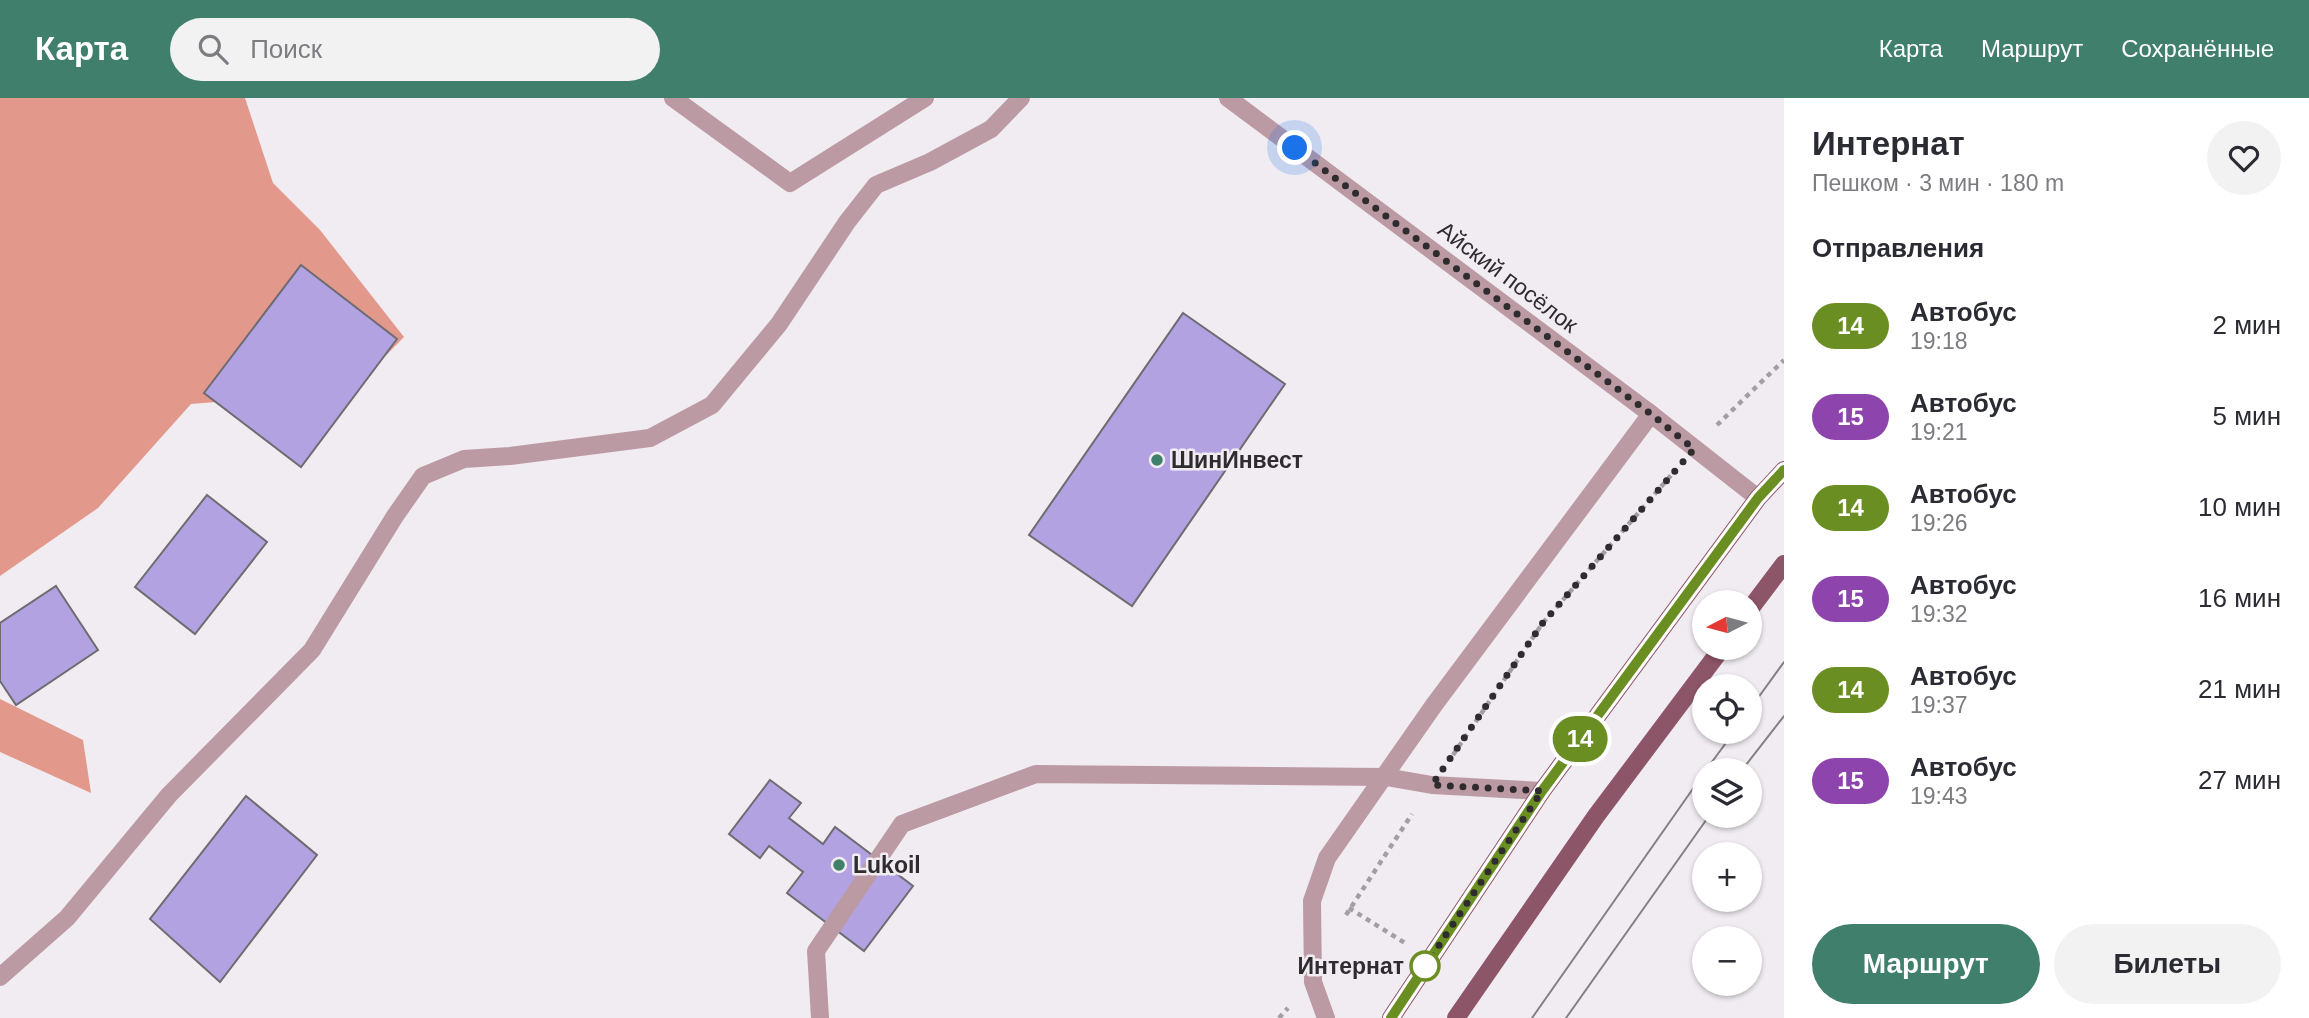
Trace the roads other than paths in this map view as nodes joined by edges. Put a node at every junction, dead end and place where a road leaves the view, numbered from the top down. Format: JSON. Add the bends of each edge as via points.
{"nodes":[{"id":1,"x":673,"y":98,"type":"edge"},
{"id":2,"x":925,"y":98,"type":"edge"},
{"id":3,"x":1021,"y":98,"type":"edge"},
{"id":4,"x":1228,"y":98,"type":"edge"},
{"id":5,"x":1651,"y":414,"type":"junction"},
{"id":6,"x":1784,"y":470,"type":"edge"},
{"id":7,"x":1758,"y":498,"type":"junction"},
{"id":8,"x":1784,"y":564,"type":"edge"},
{"id":9,"x":1762,"y":594,"type":"edge"},
{"id":10,"x":1713,"y":660,"type":"edge"},
{"id":11,"x":1386,"y":777,"type":"junction"},
{"id":12,"x":1542,"y":791,"type":"junction"},
{"id":13,"x":0,"y":977,"type":"edge"},
{"id":14,"x":1326,"y":1017,"type":"edge"},
{"id":15,"x":820,"y":1018,"type":"edge"},
{"id":16,"x":1391,"y":1018,"type":"edge"},
{"id":17,"x":1456,"y":1018,"type":"edge"}],
"edges":[{"from":1,"to":2,"type":"street","via":[[790,183]]},
{"from":3,"to":13,"type":"street","via":[[990,129],[876,185],[779,324],[712,405],[650,438],[464,458],[423,476],[312,650],[169,795],[67,918]]},
{"from":4,"to":5,"type":"street","name":"Айский посёлок"},
{"from":5,"to":7,"type":"street","name":"Айский посёлок"},
{"from":5,"to":11,"type":"street","via":[[1434,705]]},
{"from":6,"to":7,"type":"main road"},
{"from":7,"to":12,"type":"main road"},
{"from":8,"to":9,"type":"main road"},
{"from":10,"to":17,"type":"main road","via":[[1596,817]]},
{"from":11,"to":12,"type":"street","via":[[1432,785]]},
{"from":11,"to":14,"type":"street","via":[[1327,858],[1312,901],[1312,982]]},
{"from":11,"to":15,"type":"street","via":[[1036,774],[901,824],[816,951]]},
{"from":12,"to":16,"type":"main road"}]}
